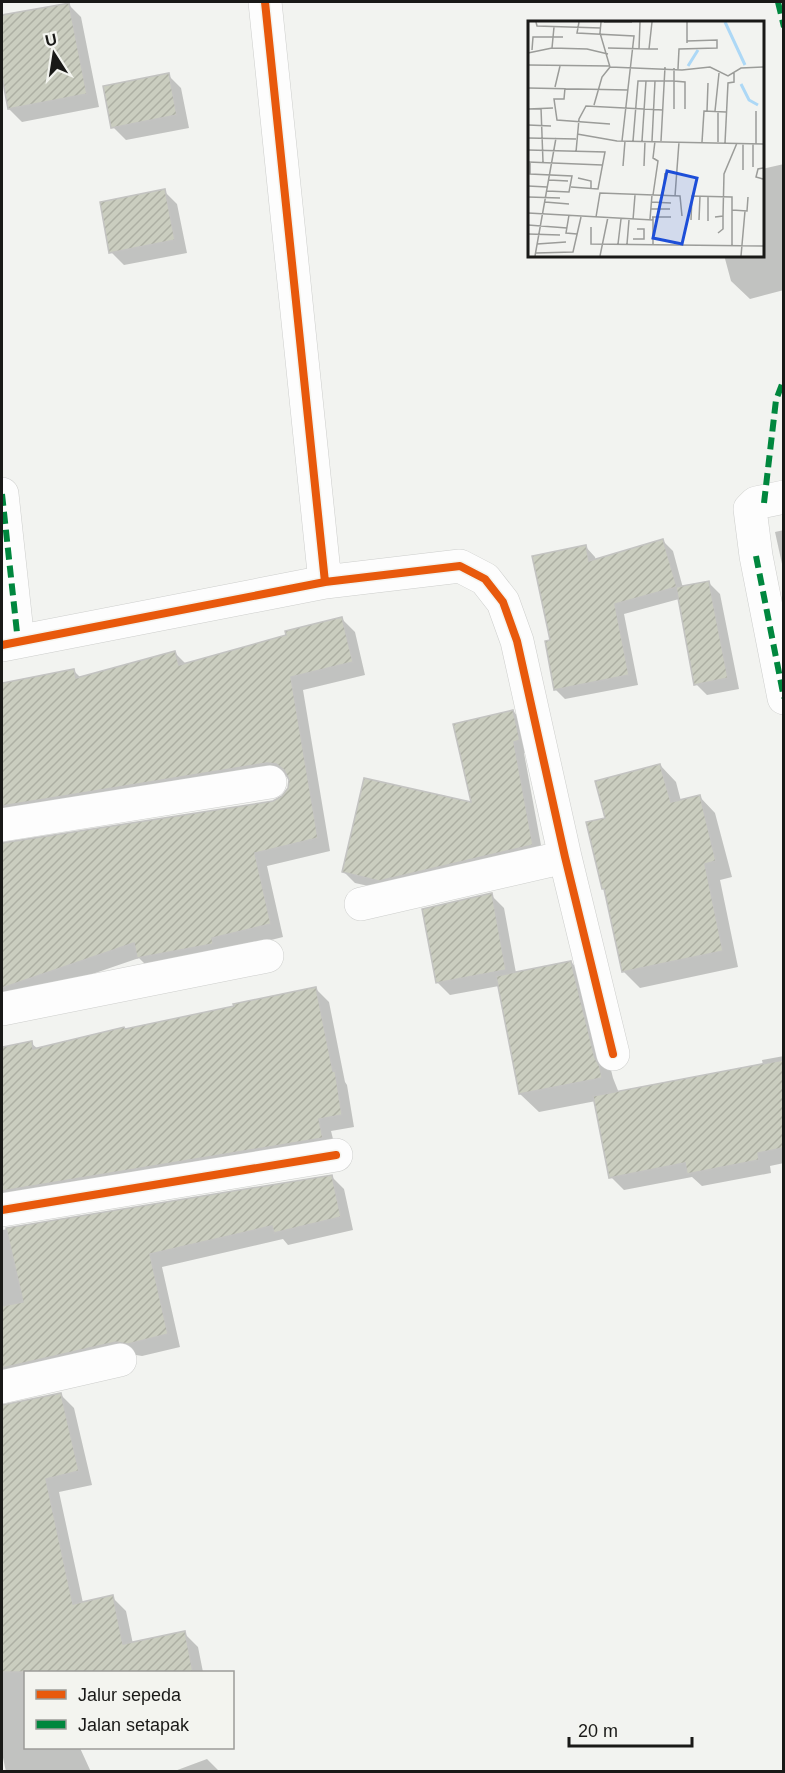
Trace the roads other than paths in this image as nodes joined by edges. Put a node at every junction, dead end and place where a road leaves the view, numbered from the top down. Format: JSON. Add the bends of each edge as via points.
{"nodes":[{"id":1,"x":265,"y":2,"type":"edge"},
{"id":2,"x":2,"y":494,"type":"edge"},
{"id":3,"x":783,"y":497,"type":"edge"},
{"id":4,"x":325,"y":582,"type":"junction"},
{"id":5,"x":10,"y":644,"type":"edge"},
{"id":6,"x":783,"y":699,"type":"edge"},
{"id":7,"x":270,"y":782,"type":"dead end"},
{"id":8,"x":2,"y":825,"type":"edge"},
{"id":9,"x":566,"y":857,"type":"junction"},
{"id":10,"x":361,"y":904,"type":"dead end"},
{"id":11,"x":267,"y":956,"type":"dead end"},
{"id":12,"x":2,"y":1009,"type":"edge"},
{"id":13,"x":613,"y":1054,"type":"dead end"},
{"id":14,"x":336,"y":1155,"type":"dead end"},
{"id":15,"x":2,"y":1210,"type":"edge"},
{"id":16,"x":120,"y":1360,"type":"dead end"},
{"id":17,"x":2,"y":1387,"type":"edge"}],
"edges":[{"from":1,"to":4,"type":"street"},
{"from":2,"to":5,"type":"street"},
{"from":3,"to":6,"type":"street","via":[[756,503],[750,509]]},
{"from":4,"to":5,"type":"street"},
{"from":4,"to":9,"type":"street","via":[[460,566],[485,579],[503,602],[517,641]]},
{"from":7,"to":8,"type":"street"},
{"from":9,"to":10,"type":"street"},
{"from":9,"to":13,"type":"street"},
{"from":11,"to":12,"type":"street"},
{"from":14,"to":15,"type":"street"},
{"from":16,"to":17,"type":"street"}]}
